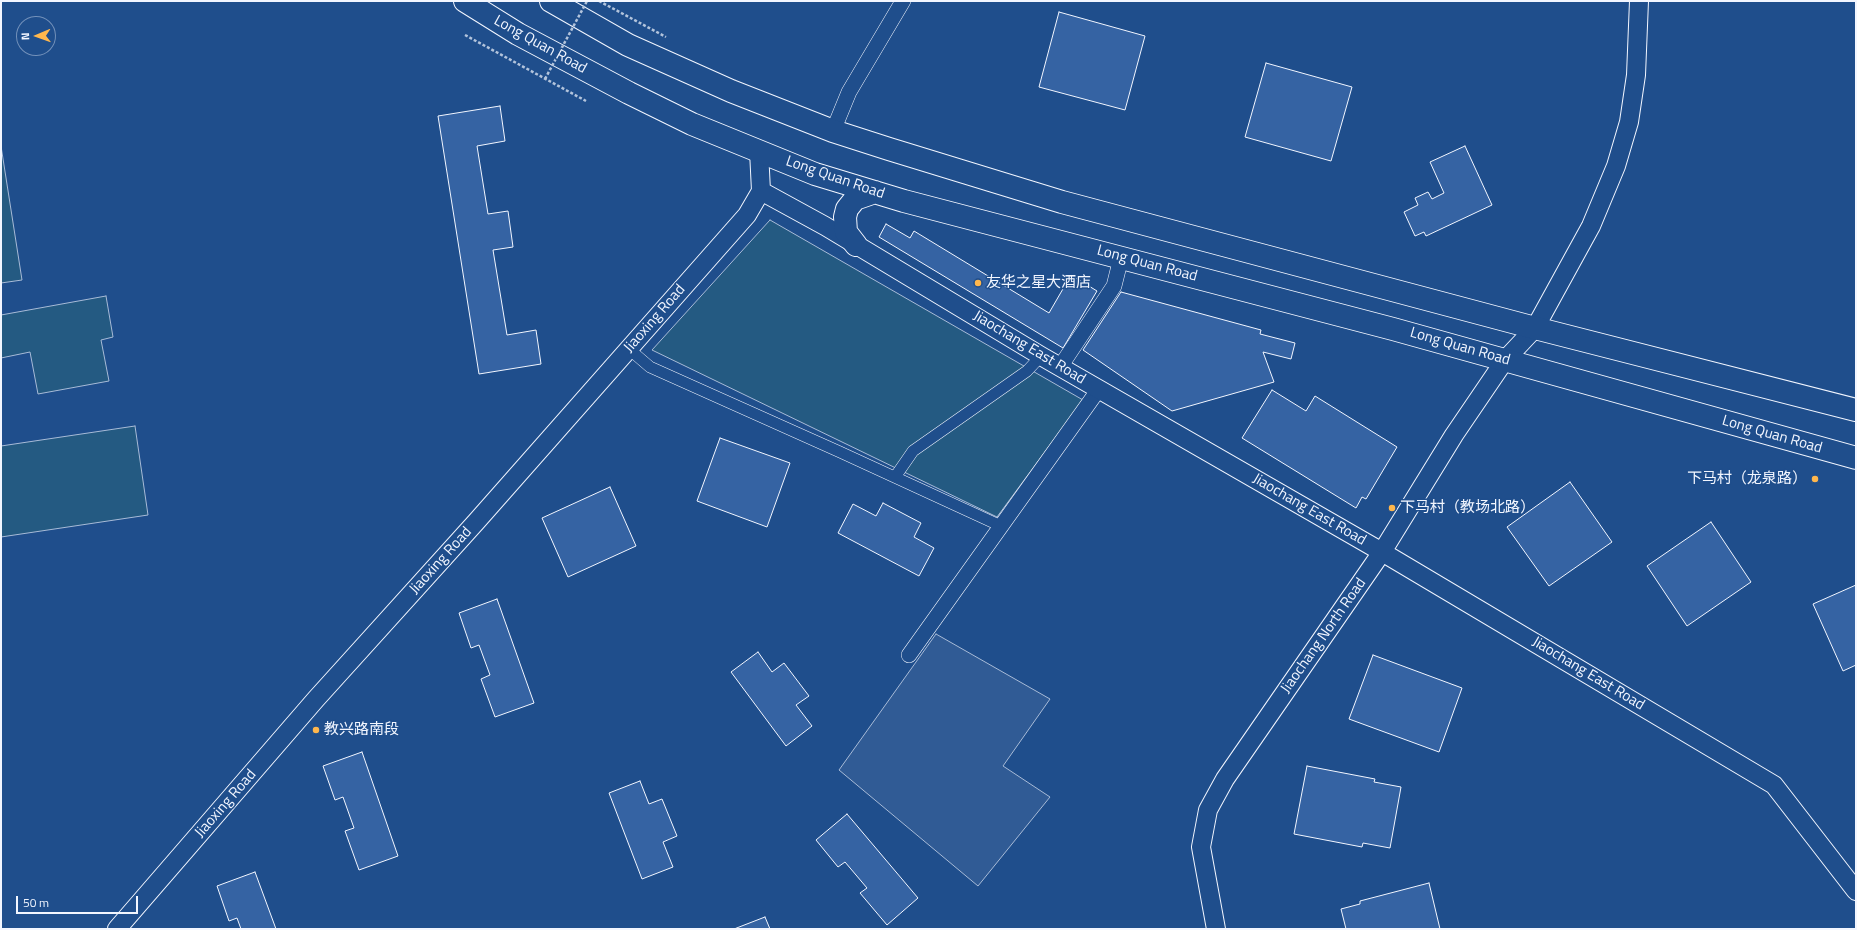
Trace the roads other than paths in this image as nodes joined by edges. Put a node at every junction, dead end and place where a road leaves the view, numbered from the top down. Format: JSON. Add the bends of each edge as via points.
{"nodes":[{"id":1,"x":465,"y":1,"type":"edge"},
{"id":2,"x":551,"y":1,"type":"edge"},
{"id":3,"x":902,"y":1,"type":"edge"},
{"id":4,"x":1639,"y":1,"type":"edge"},
{"id":5,"x":833,"y":131,"type":"junction"},
{"id":6,"x":760,"y":151,"type":"junction"},
{"id":7,"x":761,"y":191,"type":"junction"},
{"id":8,"x":875,"y":192,"type":"junction"},
{"id":9,"x":856,"y":245,"type":"junction"},
{"id":10,"x":1121,"y":258,"type":"junction"},
{"id":11,"x":1535,"y":328,"type":"junction"},
{"id":12,"x":628,"y":349,"type":"junction"},
{"id":13,"x":1041,"y":356,"type":"junction"},
{"id":14,"x":1505,"y":360,"type":"junction"},
{"id":15,"x":1060,"y":366,"type":"junction"},
{"id":16,"x":1099,"y":389,"type":"junction"},
{"id":17,"x":1856,"y":410,"type":"edge"},
{"id":18,"x":1856,"y":458,"type":"edge"},
{"id":19,"x":895,"y":477,"type":"junction"},
{"id":20,"x":1001,"y":526,"type":"junction"},
{"id":21,"x":1382,"y":552,"type":"junction"},
{"id":22,"x":909,"y":655,"type":"dead end"},
{"id":23,"x":1856,"y":891,"type":"edge"},
{"id":24,"x":117,"y":929,"type":"edge"},
{"id":25,"x":1216,"y":929,"type":"edge"}],
"edges":[{"from":1,"to":6,"type":"main road","name":"Long Quan Road","via":[[518,34],[629,93],[692,124]]},
{"from":2,"to":5,"type":"main road","via":[[628,45],[731,91]]},
{"from":3,"to":5,"type":"street","via":[[849,92]]},
{"from":4,"to":11,"type":"street","name":"Jiaochang North Road","via":[[1636,75],[1629,122],[1616,166],[1591,226]]},
{"from":5,"to":11,"type":"main road","via":[[1062,202]]},
{"from":6,"to":7,"type":"street"},
{"from":6,"to":8,"type":"main road","name":"Long Quan Road","via":[[815,174]]},
{"from":7,"to":9,"type":"street","name":"Jiaochang East Road"},
{"from":7,"to":12,"type":"street","name":"Jiaoxing Road","via":[[746,215]]},
{"from":8,"to":9,"type":"main road","via":[[855,199],[844,217],[846,232]]},
{"from":8,"to":10,"type":"main road","name":"Long Quan Road"},
{"from":9,"to":13,"type":"street","name":"Jiaochang East Road"},
{"from":10,"to":14,"type":"main road","name":"Long Quan Road"},
{"from":10,"to":15,"type":"street","via":[[1114,286]]},
{"from":11,"to":14,"type":"street","name":"Jiaochang North Road"},
{"from":11,"to":17,"type":"main road"},
{"from":12,"to":19,"type":"street","via":[[650,367]]},
{"from":12,"to":24,"type":"street","name":"Jiaoxing Road","via":[[316,699]]},
{"from":13,"to":15,"type":"street","name":"Jiaochang East Road"},
{"from":13,"to":19,"type":"street","via":[[1027,371],[913,450]]},
{"from":14,"to":18,"type":"main road","name":"Long Quan Road"},
{"from":14,"to":21,"type":"street","name":"Jiaochang North Road","via":[[1454,435]]},
{"from":15,"to":16,"type":"street","name":"Jiaochang East Road"},
{"from":16,"to":20,"type":"street"},
{"from":16,"to":21,"type":"street","name":"Jiaochang East Road"},
{"from":19,"to":20,"type":"street"},
{"from":20,"to":22,"type":"street"},
{"from":21,"to":23,"type":"street","name":"Jiaochang East Road","via":[[1774,785]]},
{"from":21,"to":25,"type":"street","name":"Jiaochang North Road","via":[[1225,779],[1208,810],[1201,847]]}]}
